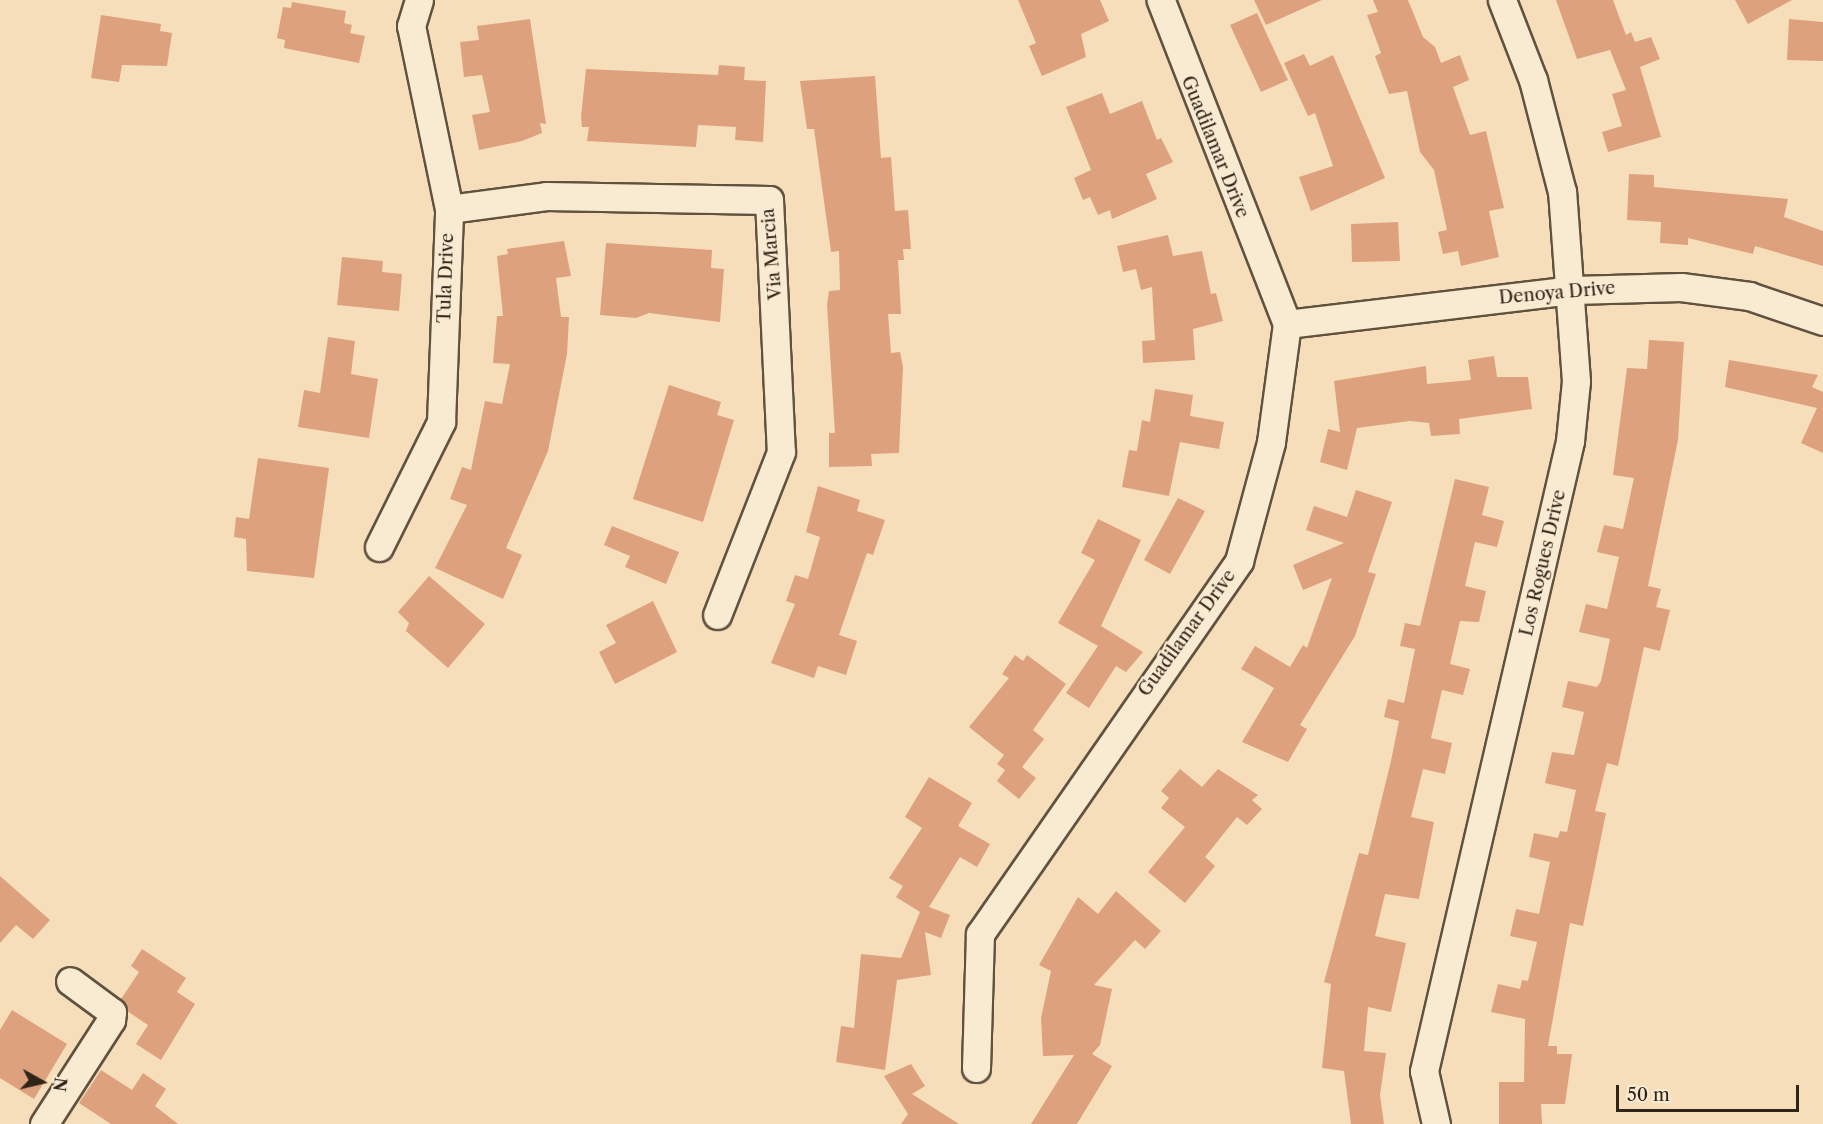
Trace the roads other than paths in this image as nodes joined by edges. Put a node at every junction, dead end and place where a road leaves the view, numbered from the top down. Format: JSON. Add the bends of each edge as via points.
{"nodes":[{"id":1,"x":419,"y":0,"type":"edge"},
{"id":2,"x":1161,"y":0,"type":"edge"},
{"id":3,"x":1502,"y":0,"type":"edge"},
{"id":4,"x":449,"y":209,"type":"junction"},
{"id":5,"x":1573,"y":290,"type":"junction"},
{"id":6,"x":1823,"y":321,"type":"edge"},
{"id":7,"x":1287,"y":324,"type":"junction"},
{"id":8,"x":379,"y":547,"type":"dead end"},
{"id":9,"x":717,"y":615,"type":"dead end"},
{"id":10,"x":70,"y":981,"type":"dead end"},
{"id":11,"x":976,"y":1068,"type":"dead end"},
{"id":12,"x":44,"y":1124,"type":"edge"},
{"id":13,"x":1436,"y":1124,"type":"edge"}],
"edges":[{"from":1,"to":4,"type":"street","name":"Tula Drive","via":[[411,26]]},
{"from":2,"to":7,"type":"street","name":"Guadilamar Drive"},
{"from":3,"to":5,"type":"street","name":"Los Rogues Drive","via":[[1533,80],[1563,192]]},
{"from":4,"to":8,"type":"street","name":"Tula Drive","via":[[441,422]]},
{"from":4,"to":9,"type":"street","name":"Via Marcia","via":[[546,196],[769,200],[781,452]]},
{"from":5,"to":6,"type":"street","name":"Denoya Drive","via":[[1681,287],[1749,296]]},
{"from":5,"to":7,"type":"street","name":"Denoya Drive"},
{"from":5,"to":13,"type":"street","name":"Los Rogues Drive","via":[[1576,381],[1570,441],[1424,1071]]},
{"from":7,"to":11,"type":"street","name":"Guadilamar Drive","via":[[1271,442],[1239,561],[980,934]]},
{"from":10,"to":12,"type":"street","via":[[112,1012],[111,1020]]}]}
